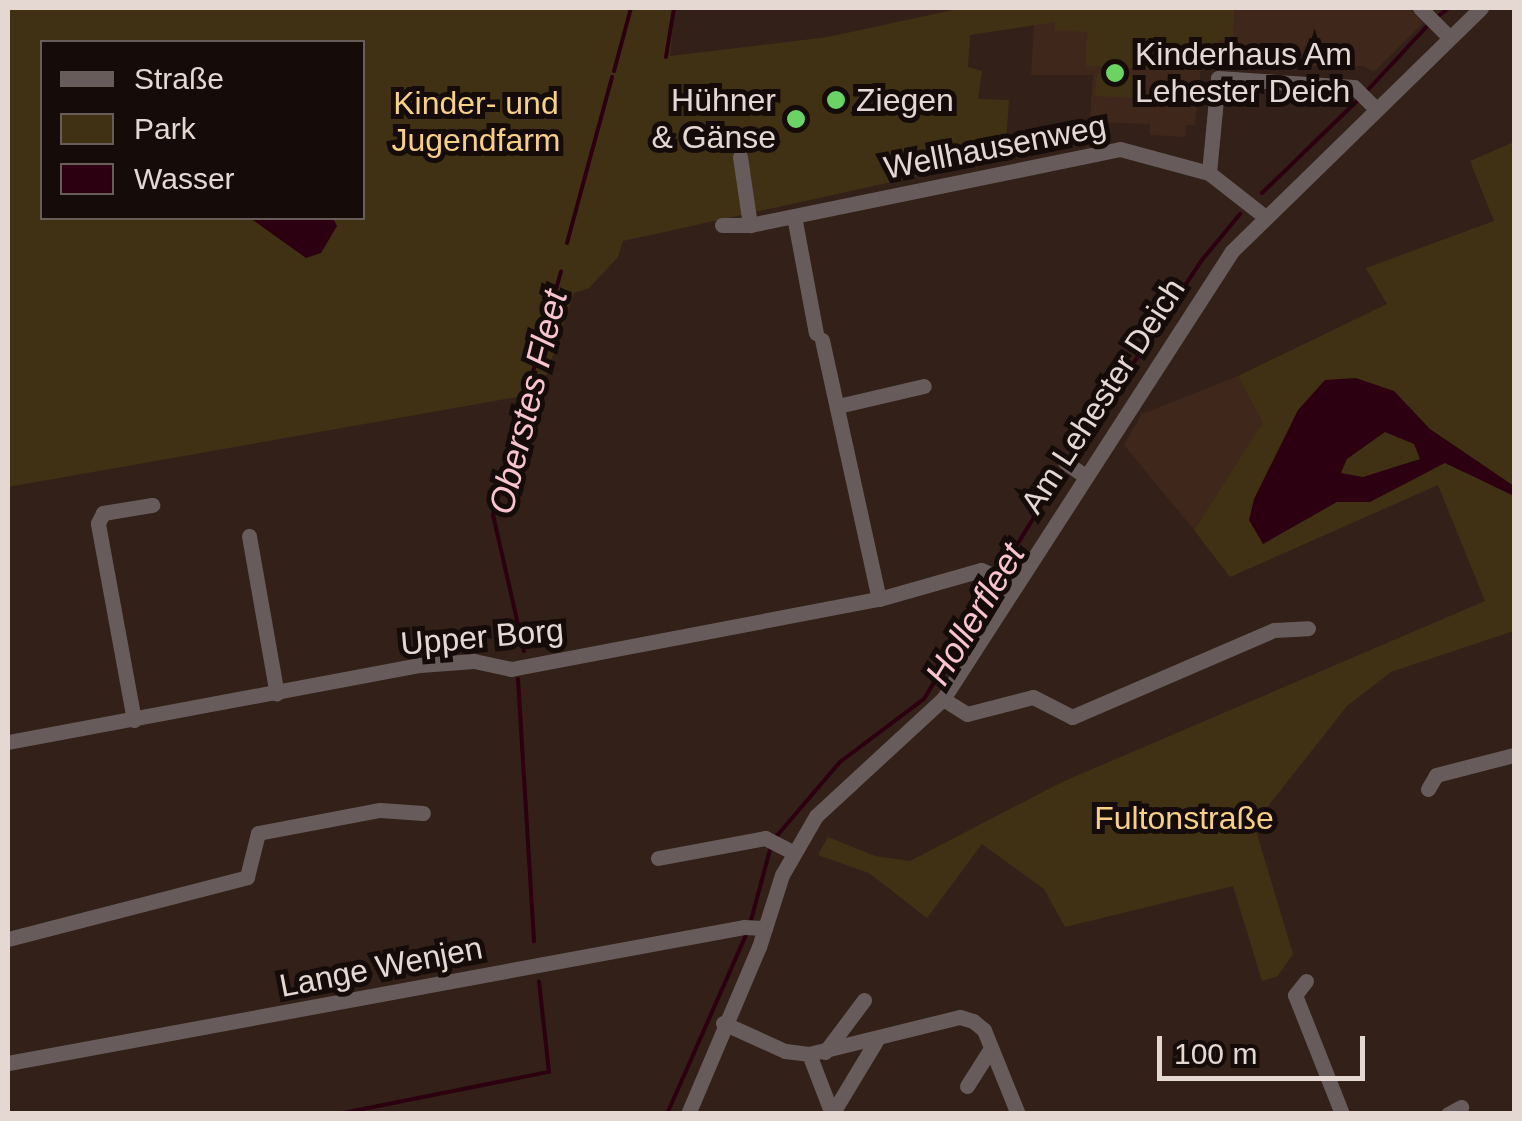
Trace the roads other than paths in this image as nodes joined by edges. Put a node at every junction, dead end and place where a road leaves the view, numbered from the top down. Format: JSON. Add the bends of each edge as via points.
{"nodes":[{"id":1,"x":1481,"y":8,"type":"edge"},
{"id":2,"x":1434,"y":22,"type":"edge"},
{"id":3,"x":1366,"y":99,"type":"junction"},
{"id":4,"x":740,"y":158,"type":"dead end"},
{"id":5,"x":1209,"y":173,"type":"junction"},
{"id":6,"x":794,"y":216,"type":"junction"},
{"id":7,"x":1264,"y":216,"type":"junction"},
{"id":8,"x":722,"y":226,"type":"dead end"},
{"id":9,"x":750,"y":226,"type":"junction"},
{"id":10,"x":924,"y":386,"type":"dead end"},
{"id":11,"x":838,"y":406,"type":"junction"},
{"id":12,"x":1067,"y":464,"type":"dead end"},
{"id":13,"x":1084,"y":476,"type":"junction"},
{"id":14,"x":152,"y":504,"type":"dead end"},
{"id":15,"x":248,"y":536,"type":"dead end"},
{"id":16,"x":1004,"y":578,"type":"junction"},
{"id":17,"x":880,"y":599,"type":"junction"},
{"id":18,"x":997,"y":612,"type":"junction"},
{"id":19,"x":1010,"y":628,"type":"dead end"},
{"id":20,"x":1308,"y":628,"type":"dead end"},
{"id":21,"x":278,"y":694,"type":"junction"},
{"id":22,"x":943,"y":698,"type":"junction"},
{"id":23,"x":134,"y":720,"type":"junction"},
{"id":24,"x":8,"y":742,"type":"edge"},
{"id":25,"x":1514,"y":755,"type":"edge"},
{"id":26,"x":1428,"y":789,"type":"dead end"},
{"id":27,"x":424,"y":813,"type":"dead end"},
{"id":28,"x":780,"y":846,"type":"junction"},
{"id":29,"x":658,"y":858,"type":"dead end"},
{"id":30,"x":754,"y":928,"type":"junction"},
{"id":31,"x":8,"y":939,"type":"edge"},
{"id":32,"x":1306,"y":981,"type":"dead end"},
{"id":33,"x":864,"y":1000,"type":"dead end"},
{"id":34,"x":722,"y":1023,"type":"junction"},
{"id":35,"x":876,"y":1041,"type":"junction"},
{"id":36,"x":991,"y":1048,"type":"junction"},
{"id":37,"x":817,"y":1053,"type":"junction"},
{"id":38,"x":8,"y":1063,"type":"edge"},
{"id":39,"x":967,"y":1086,"type":"dead end"},
{"id":40,"x":688,"y":1114,"type":"edge"},
{"id":41,"x":832,"y":1114,"type":"edge"},
{"id":42,"x":1018,"y":1114,"type":"edge"},
{"id":43,"x":1342,"y":1114,"type":"edge"}],
"edges":[{"from":1,"to":2,"type":"street","name":"Am Lehester Deich"},
{"from":2,"to":3,"type":"street","name":"Am Lehester Deich"},
{"from":3,"to":5,"type":"street","via":[[1218,78]]},
{"from":3,"to":7,"type":"street","name":"Am Lehester Deich"},
{"from":4,"to":9,"type":"street"},
{"from":5,"to":6,"type":"street","name":"Wellhausenweg","via":[[1142,152],[1098,151]]},
{"from":5,"to":7,"type":"street","name":"Wellhausenweg"},
{"from":6,"to":9,"type":"street","name":"Wellhausenweg"},
{"from":6,"to":11,"type":"street"},
{"from":7,"to":13,"type":"street","name":"Am Lehester Deich","via":[[1214,275]]},
{"from":8,"to":9,"type":"street","name":"Wellhausenweg"},
{"from":10,"to":11,"type":"street"},
{"from":11,"to":17,"type":"street"},
{"from":12,"to":13,"type":"street"},
{"from":13,"to":16,"type":"street","name":"Am Lehester Deich"},
{"from":14,"to":23,"type":"street","via":[[104,513],[98,522]]},
{"from":15,"to":21,"type":"street"},
{"from":16,"to":17,"type":"street","name":"Upper Borg","via":[[967,573]]},
{"from":16,"to":18,"type":"street","name":"Am Lehester Deich"},
{"from":17,"to":21,"type":"street","name":"Upper Borg","via":[[511,669],[474,661],[420,665]]},
{"from":18,"to":19,"type":"street"},
{"from":18,"to":22,"type":"street","name":"Am Lehester Deich"},
{"from":20,"to":22,"type":"street","via":[[1274,630],[1072,718],[1033,697],[968,714]]},
{"from":21,"to":23,"type":"street","name":"Upper Borg"},
{"from":22,"to":28,"type":"street","name":"Am Lehester Deich"},
{"from":23,"to":24,"type":"street","name":"Upper Borg"},
{"from":25,"to":26,"type":"street","via":[[1436,776]]},
{"from":27,"to":31,"type":"street","via":[[380,810],[258,833],[247,877]]},
{"from":28,"to":29,"type":"street"},
{"from":28,"to":30,"type":"street","name":"Am Lehester Deich"},
{"from":30,"to":34,"type":"street","name":"Am Lehester Deich"},
{"from":30,"to":38,"type":"street","name":"Lange Wenjen"},
{"from":32,"to":43,"type":"street","via":[[1295,995]]},
{"from":33,"to":37,"type":"street"},
{"from":34,"to":37,"type":"street"},
{"from":34,"to":40,"type":"street","name":"Am Lehester Deich"},
{"from":35,"to":36,"type":"street","via":[[960,1017],[984,1030]]},
{"from":35,"to":37,"type":"street"},
{"from":35,"to":41,"type":"street"},
{"from":36,"to":39,"type":"street"},
{"from":36,"to":42,"type":"street"},
{"from":37,"to":41,"type":"street"}]}
